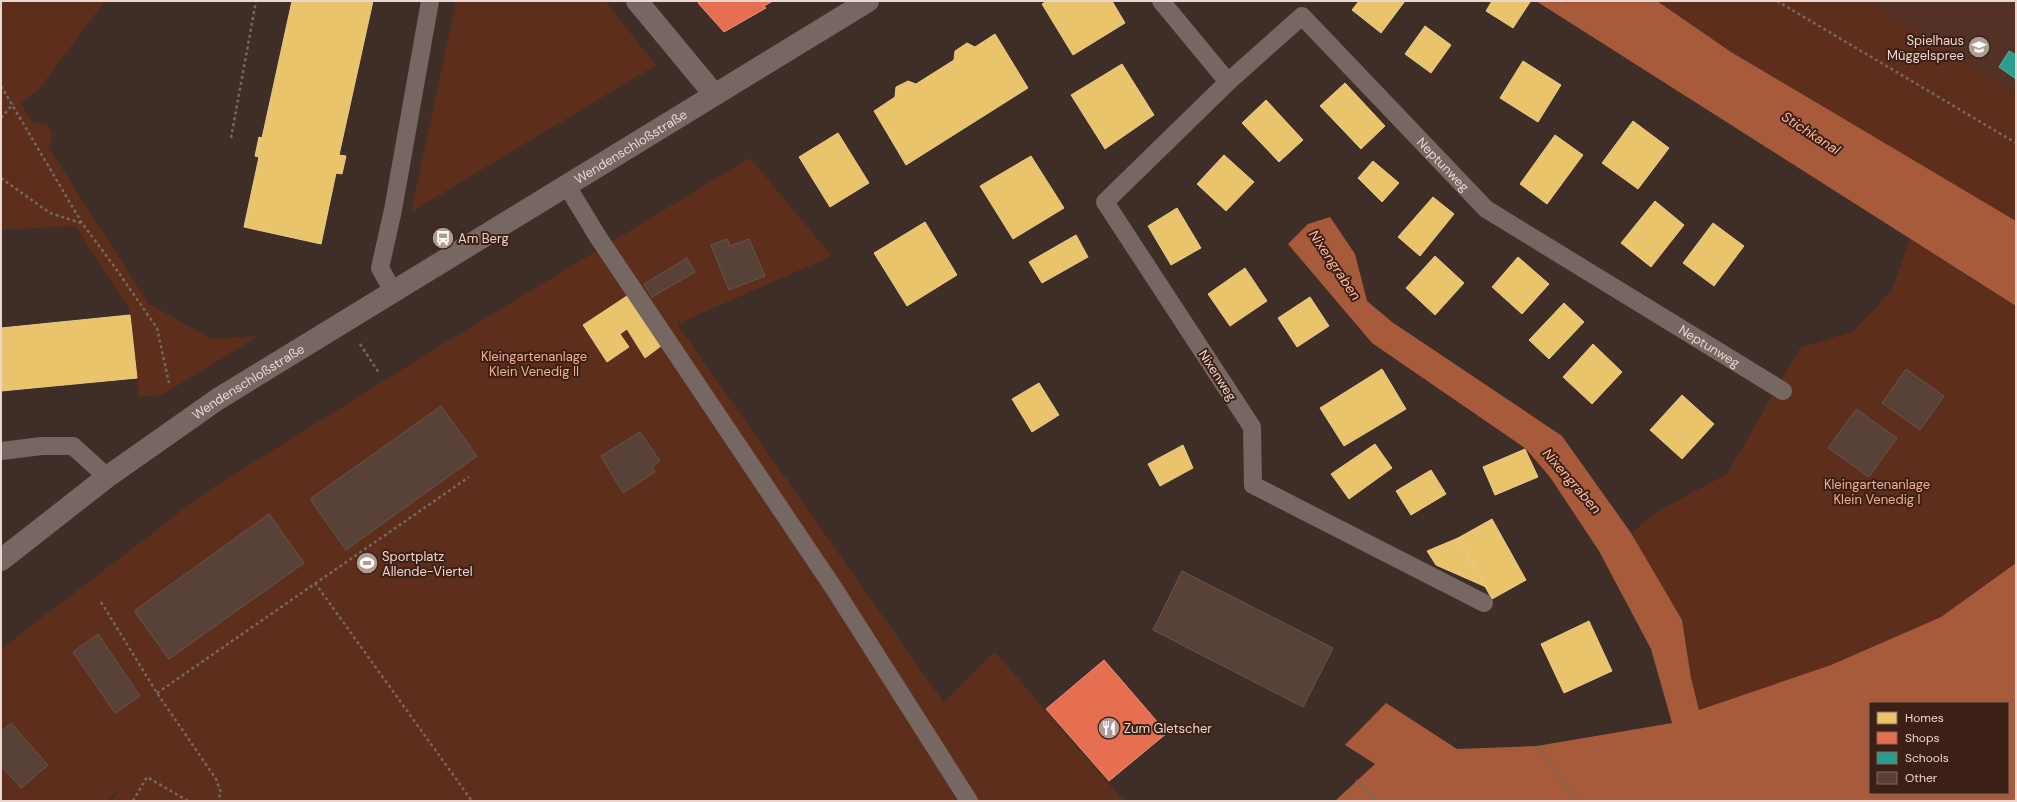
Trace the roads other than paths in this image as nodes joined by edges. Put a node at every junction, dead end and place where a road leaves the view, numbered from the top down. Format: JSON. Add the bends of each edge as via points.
{"nodes":[{"id":1,"x":430,"y":1,"type":"edge"},
{"id":2,"x":636,"y":1,"type":"edge"},
{"id":3,"x":868,"y":1,"type":"edge"},
{"id":4,"x":1161,"y":1,"type":"edge"},
{"id":5,"x":1228,"y":82,"type":"junction"},
{"id":6,"x":714,"y":94,"type":"junction"},
{"id":7,"x":567,"y":186,"type":"junction"},
{"id":8,"x":393,"y":291,"type":"junction"},
{"id":9,"x":1783,"y":391,"type":"dead end"},
{"id":10,"x":1,"y":452,"type":"edge"},
{"id":11,"x":107,"y":477,"type":"junction"},
{"id":12,"x":1,"y":560,"type":"edge"},
{"id":13,"x":1484,"y":603,"type":"dead end"},
{"id":14,"x":969,"y":801,"type":"edge"}],
"edges":[{"from":1,"to":8,"type":"lane","via":[[393,210],[380,268]]},
{"from":2,"to":6,"type":"street"},
{"from":3,"to":6,"type":"street","name":"Wendenschloßstraße"},
{"from":4,"to":5,"type":"lane"},
{"from":5,"to":9,"type":"lane","name":"Neptunweg","via":[[1302,16],[1486,209]]},
{"from":5,"to":13,"type":"lane","name":"Nixenweg","via":[[1104,202],[1252,427],[1253,485]]},
{"from":6,"to":7,"type":"street","name":"Wendenschloßstraße"},
{"from":7,"to":8,"type":"street","name":"Wendenschloßstraße"},
{"from":7,"to":14,"type":"lane","via":[[835,590]]},
{"from":8,"to":11,"type":"street","name":"Wendenschloßstraße","via":[[224,396]]},
{"from":10,"to":11,"type":"lane","via":[[42,446],[73,446]]},
{"from":11,"to":12,"type":"street","name":"Wendenschloßstraße"}]}
